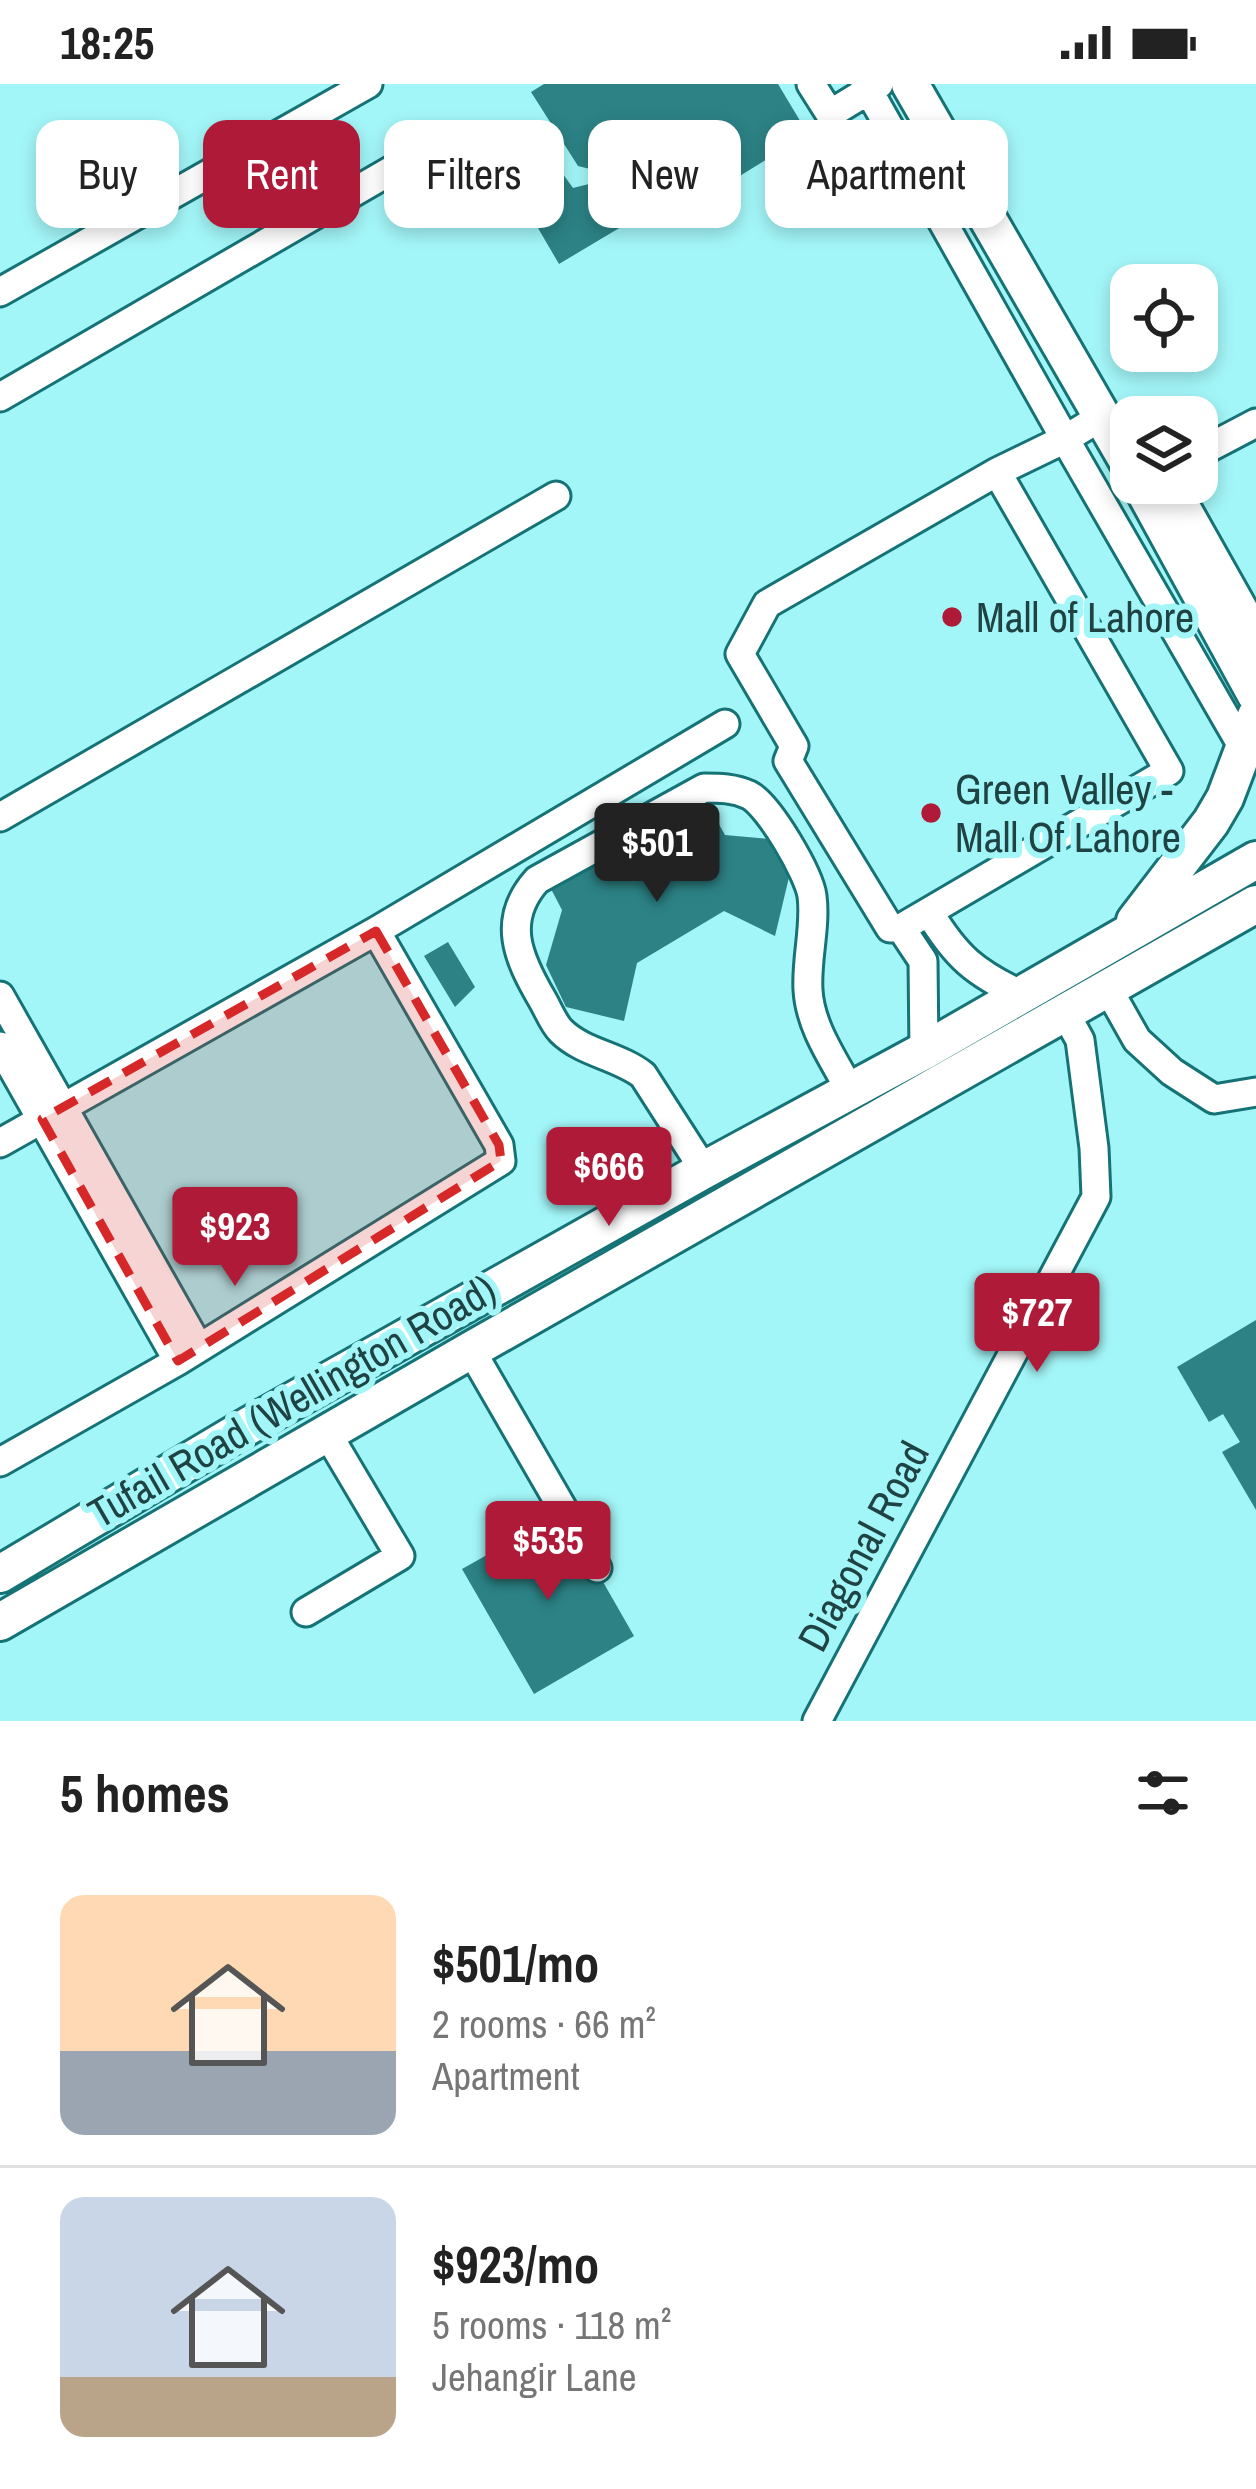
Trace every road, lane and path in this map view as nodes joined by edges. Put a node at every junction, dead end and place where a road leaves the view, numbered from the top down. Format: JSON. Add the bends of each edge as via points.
{"nodes":[{"id":1,"x":368,"y":84,"type":"edge"},
{"id":2,"x":811,"y":84,"type":"edge"},
{"id":3,"x":910,"y":84,"type":"edge"},
{"id":4,"x":937,"y":84,"type":"edge"},
{"id":5,"x":871,"y":86,"type":"edge"},
{"id":6,"x":384,"y":175,"type":"edge"},
{"id":7,"x":0,"y":292,"type":"edge"},
{"id":8,"x":0,"y":397,"type":"edge"},
{"id":9,"x":1110,"y":404,"type":"edge"},
{"id":10,"x":1110,"y":406,"type":"edge"},
{"id":11,"x":1110,"y":420,"type":"edge"},
{"id":12,"x":1256,"y":423,"type":"edge"},
{"id":13,"x":1065,"y":439,"type":"junction"},
{"id":14,"x":1218,"y":443,"type":"edge"},
{"id":15,"x":997,"y":472,"type":"junction"},
{"id":16,"x":556,"y":496,"type":"dead end"},
{"id":17,"x":1152,"y":504,"type":"edge"},
{"id":18,"x":1180,"y":504,"type":"edge"},
{"id":19,"x":1256,"y":640,"type":"edge"},
{"id":20,"x":1256,"y":694,"type":"edge"},
{"id":21,"x":725,"y":724,"type":"dead end"},
{"id":22,"x":1250,"y":734,"type":"edge"},
{"id":23,"x":0,"y":817,"type":"edge"},
{"id":24,"x":1256,"y":860,"type":"edge"},
{"id":25,"x":1254,"y":906,"type":"edge"},
{"id":26,"x":929,"y":912,"type":"junction"},
{"id":27,"x":901,"y":928,"type":"junction"},
{"id":28,"x":376,"y":932,"type":"junction"},
{"id":29,"x":1122,"y":938,"type":"junction"},
{"id":30,"x":949,"y":944,"type":"junction"},
{"id":31,"x":922,"y":961,"type":"junction"},
{"id":32,"x":1107,"y":987,"type":"junction"},
{"id":33,"x":1022,"y":995,"type":"junction"},
{"id":34,"x":0,"y":996,"type":"edge"},
{"id":35,"x":1064,"y":1012,"type":"junction"},
{"id":36,"x":0,"y":1046,"type":"edge"},
{"id":37,"x":924,"y":1052,"type":"junction"},
{"id":38,"x":851,"y":1092,"type":"junction"},
{"id":39,"x":1256,"y":1092,"type":"edge"},
{"id":40,"x":53,"y":1113,"type":"junction"},
{"id":41,"x":0,"y":1143,"type":"edge"},
{"id":42,"x":704,"y":1170,"type":"junction"},
{"id":43,"x":471,"y":1349,"type":"junction"},
{"id":44,"x":188,"y":1354,"type":"junction"},
{"id":45,"x":326,"y":1433,"type":"junction"},
{"id":46,"x":0,"y":1462,"type":"edge"},
{"id":47,"x":597,"y":1568,"type":"dead end"},
{"id":48,"x":0,"y":1574,"type":"edge"},
{"id":49,"x":306,"y":1612,"type":"dead end"},
{"id":50,"x":0,"y":1622,"type":"edge"},
{"id":51,"x":817,"y":1721,"type":"edge"}],
"edges":[{"from":1,"to":7,"type":"street"},
{"from":2,"to":5,"type":"street","via":[[830,114]]},
{"from":3,"to":10,"type":"main road"},
{"from":4,"to":9,"type":"main road"},
{"from":5,"to":13,"type":"street"},
{"from":6,"to":8,"type":"street"},
{"from":11,"to":13,"type":"street"},
{"from":12,"to":14,"type":"street"},
{"from":13,"to":15,"type":"street"},
{"from":13,"to":22,"type":"street"},
{"from":15,"to":26,"type":"street","via":[[1169,771]]},
{"from":15,"to":27,"type":"street","via":[[767,604],[740,654],[794,746],[788,761],[890,928]]},
{"from":16,"to":23,"type":"street"},
{"from":17,"to":20,"type":"main road"},
{"from":18,"to":19,"type":"main road"},
{"from":21,"to":28,"type":"street"},
{"from":22,"to":29,"type":"main road","via":[[1211,822]]},
{"from":24,"to":29,"type":"main road","name":"Tufail Road (Wellington Road)"},
{"from":25,"to":32,"type":"main road","name":"Tufail Road (Wellington Road)"},
{"from":26,"to":27,"type":"street"},
{"from":26,"to":30,"type":"street"},
{"from":27,"to":31,"type":"street"},
{"from":28,"to":40,"type":"street"},
{"from":28,"to":44,"type":"street","via":[[499,1144],[501,1161]]},
{"from":29,"to":33,"type":"main road","name":"Tufail Road (Wellington Road)"},
{"from":30,"to":31,"type":"street"},
{"from":30,"to":33,"type":"street"},
{"from":31,"to":37,"type":"street"},
{"from":32,"to":35,"type":"main road","name":"Tufail Road (Wellington Road)"},
{"from":32,"to":39,"type":"street","via":[[1137,1040],[1172,1072],[1214,1099]]},
{"from":33,"to":37,"type":"main road","name":"Tufail Road (Wellington Road)"},
{"from":34,"to":40,"type":"street"},
{"from":35,"to":43,"type":"main road","name":"Tufail Road (Wellington Road)"},
{"from":35,"to":51,"type":"street","name":"Diagonal Road","via":[[1080,1040],[1096,1197]]},
{"from":36,"to":40,"type":"street"},
{"from":37,"to":38,"type":"main road","name":"Tufail Road (Wellington Road)"},
{"from":38,"to":42,"type":"main road","name":"Tufail Road (Wellington Road)"},
{"from":38,"to":42,"type":"street","via":[[808,992],[809,881],[760,802],[704,788],[537,880],[516,926],[526,971],[561,1030],[643,1075]]},
{"from":40,"to":41,"type":"street"},
{"from":40,"to":44,"type":"street"},
{"from":42,"to":48,"type":"main road","name":"Tufail Road (Wellington Road)"},
{"from":43,"to":45,"type":"main road","name":"Tufail Road (Wellington Road)"},
{"from":43,"to":47,"type":"street"},
{"from":44,"to":46,"type":"street"},
{"from":45,"to":49,"type":"street","via":[[400,1556]]},
{"from":45,"to":50,"type":"main road","name":"Tufail Road (Wellington Road)"}]}
